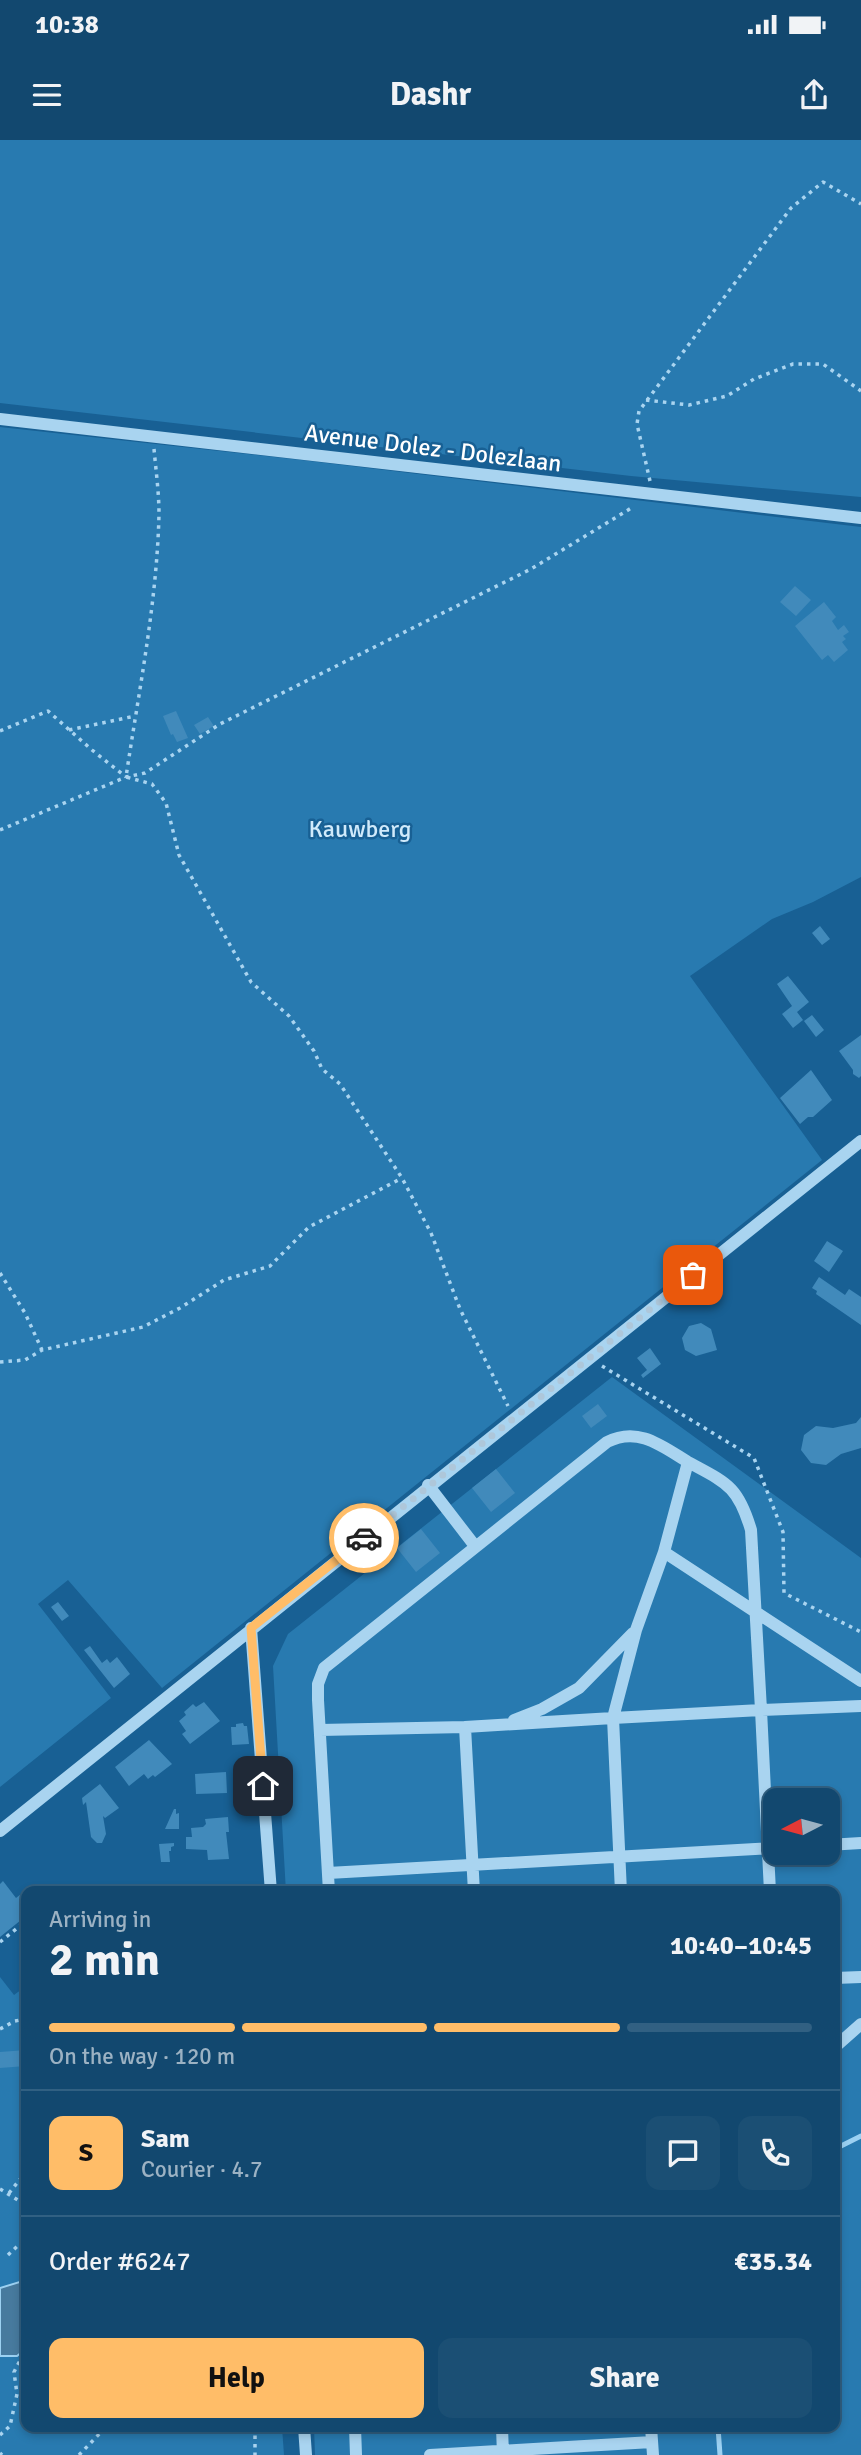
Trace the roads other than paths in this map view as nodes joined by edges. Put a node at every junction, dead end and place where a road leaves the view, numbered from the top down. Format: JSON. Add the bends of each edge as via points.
{"nodes":[{"id":1,"x":0,"y":419,"type":"edge"},
{"id":2,"x":861,"y":518,"type":"edge"},
{"id":3,"x":861,"y":1141,"type":"edge"},
{"id":4,"x":688,"y":1462,"type":"junction"},
{"id":5,"x":428,"y":1485,"type":"junction"},
{"id":6,"x":475,"y":1546,"type":"junction"},
{"id":7,"x":664,"y":1552,"type":"junction"},
{"id":8,"x":756,"y":1611,"type":"junction"},
{"id":9,"x":251,"y":1628,"type":"junction"},
{"id":10,"x":636,"y":1630,"type":"junction"},
{"id":11,"x":861,"y":1681,"type":"edge"},
{"id":12,"x":861,"y":1706,"type":"edge"},
{"id":13,"x":761,"y":1710,"type":"junction"},
{"id":14,"x":613,"y":1718,"type":"junction"},
{"id":15,"x":501,"y":1724,"type":"junction"},
{"id":16,"x":465,"y":1727,"type":"junction"},
{"id":17,"x":320,"y":1730,"type":"junction"},
{"id":18,"x":767,"y":1788,"type":"edge"},
{"id":19,"x":0,"y":1831,"type":"edge"},
{"id":20,"x":861,"y":1843,"type":"edge"},
{"id":21,"x":840,"y":1844,"type":"edge"},
{"id":22,"x":763,"y":1849,"type":"edge"},
{"id":23,"x":620,"y":1858,"type":"junction"},
{"id":24,"x":473,"y":1864,"type":"junction"},
{"id":25,"x":771,"y":1866,"type":"edge"},
{"id":26,"x":328,"y":1873,"type":"junction"},
{"id":27,"x":271,"y":1886,"type":"edge"},
{"id":28,"x":329,"y":1886,"type":"edge"},
{"id":29,"x":474,"y":1886,"type":"edge"},
{"id":30,"x":621,"y":1886,"type":"edge"},
{"id":31,"x":770,"y":1886,"type":"edge"},
{"id":32,"x":861,"y":1977,"type":"edge"},
{"id":33,"x":840,"y":1978,"type":"edge"},
{"id":34,"x":861,"y":2024,"type":"edge"},
{"id":35,"x":840,"y":2043,"type":"edge"},
{"id":36,"x":304,"y":2432,"type":"edge"},
{"id":37,"x":355,"y":2432,"type":"edge"},
{"id":38,"x":502,"y":2432,"type":"edge"},
{"id":39,"x":652,"y":2449,"type":"edge"},
{"id":40,"x":503,"y":2453,"type":"edge"},
{"id":41,"x":306,"y":2455,"type":"edge"},
{"id":42,"x":356,"y":2455,"type":"edge"},
{"id":43,"x":430,"y":2455,"type":"edge"}],
"edges":[{"from":1,"to":2,"type":"street","name":"Avenue Dolez - Dolezlaan"},
{"from":3,"to":5,"type":"street"},
{"from":4,"to":6,"type":"street","via":[[643,1436],[617,1437]]},
{"from":4,"to":7,"type":"street"},
{"from":4,"to":8,"type":"street","via":[[733,1488],[744,1506],[751,1530]]},
{"from":5,"to":6,"type":"street"},
{"from":5,"to":9,"type":"street"},
{"from":6,"to":17,"type":"street","via":[[324,1668],[318,1684]]},
{"from":7,"to":8,"type":"street"},
{"from":7,"to":10,"type":"street"},
{"from":8,"to":11,"type":"street"},
{"from":8,"to":13,"type":"street"},
{"from":9,"to":19,"type":"street"},
{"from":9,"to":27,"type":"street"},
{"from":10,"to":14,"type":"street"},
{"from":10,"to":15,"type":"street","via":[[579,1688],[542,1709]]},
{"from":12,"to":13,"type":"street"},
{"from":13,"to":14,"type":"street"},
{"from":13,"to":18,"type":"street"},
{"from":14,"to":15,"type":"street"},
{"from":14,"to":23,"type":"street"},
{"from":15,"to":16,"type":"street"},
{"from":16,"to":17,"type":"street"},
{"from":16,"to":24,"type":"street"},
{"from":17,"to":26,"type":"street"},
{"from":20,"to":21,"type":"street"},
{"from":22,"to":23,"type":"street"},
{"from":23,"to":24,"type":"street"},
{"from":23,"to":30,"type":"street"},
{"from":24,"to":26,"type":"street"},
{"from":24,"to":29,"type":"street"},
{"from":25,"to":31,"type":"street"},
{"from":26,"to":28,"type":"street"},
{"from":32,"to":33,"type":"street"},
{"from":34,"to":35,"type":"street"},
{"from":36,"to":41,"type":"street"},
{"from":37,"to":42,"type":"street"},
{"from":38,"to":40,"type":"street"},
{"from":39,"to":40,"type":"street"},
{"from":40,"to":43,"type":"street"}]}
